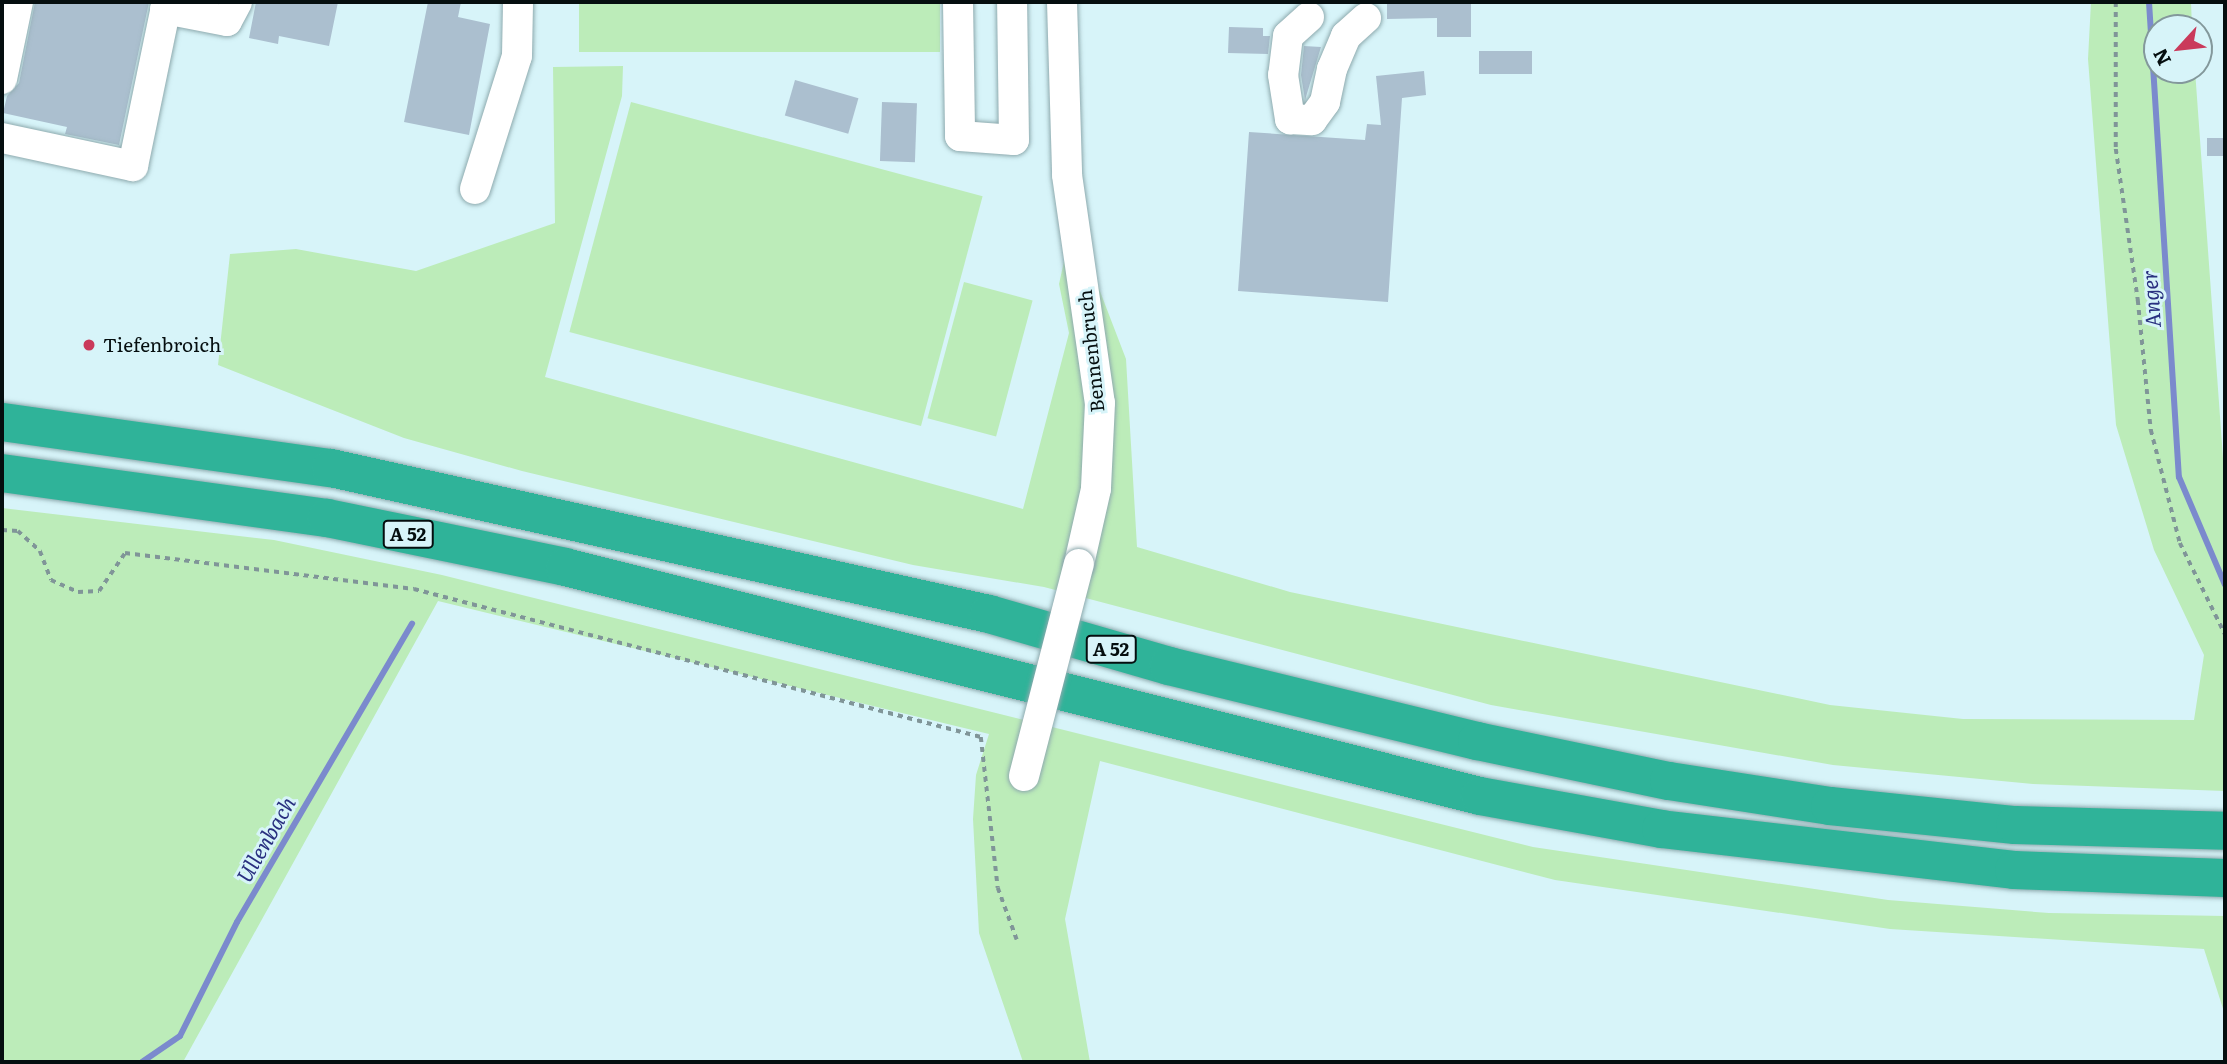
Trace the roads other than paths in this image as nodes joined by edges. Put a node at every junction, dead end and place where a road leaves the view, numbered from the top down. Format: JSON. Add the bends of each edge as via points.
{"nodes":[{"id":1,"x":18,"y":2,"type":"edge"},
{"id":2,"x":237,"y":2,"type":"edge"},
{"id":3,"x":518,"y":2,"type":"edge"},
{"id":4,"x":958,"y":2,"type":"edge"},
{"id":5,"x":1012,"y":2,"type":"edge"},
{"id":6,"x":1062,"y":2,"type":"edge"},
{"id":7,"x":166,"y":5,"type":"edge"},
{"id":8,"x":1309,"y":10,"type":"edge"},
{"id":9,"x":1368,"y":10,"type":"edge"},
{"id":10,"x":2,"y":79,"type":"edge"},
{"id":11,"x":2,"y":138,"type":"edge"},
{"id":12,"x":475,"y":189,"type":"dead end"},
{"id":13,"x":2,"y":422,"type":"edge"},
{"id":14,"x":2,"y":473,"type":"edge"},
{"id":15,"x":1024,"y":776,"type":"dead end"},
{"id":16,"x":2225,"y":831,"type":"edge"},
{"id":17,"x":2225,"y":878,"type":"edge"}],
"edges":[{"from":1,"to":10,"type":"lane"},
{"from":2,"to":7,"type":"lane","via":[[228,21]]},
{"from":3,"to":12,"type":"lane","via":[[517,56]]},
{"from":4,"to":5,"type":"lane","via":[[960,136],[1014,140]]},
{"from":6,"to":15,"type":"lane","name":"Bennenbruch","bridge":true,"via":[[1067,175],[1100,403],[1096,489]]},
{"from":7,"to":11,"type":"lane","via":[[133,166]]},
{"from":8,"to":9,"type":"lane"},
{"from":8,"to":9,"type":"lane","via":[[1288,36],[1283,75],[1290,120],[1312,120],[1325,102],[1346,36]]},
{"from":13,"to":16,"type":"highway","number":"A 52","via":[[331,468],[989,614],[1183,669],[1477,741],[1670,781],[1830,806],[2015,825]]},
{"from":14,"to":17,"type":"highway","number":"A 52","via":[[327,518],[565,567],[1480,796],[1661,829],[2014,870]]}]}
